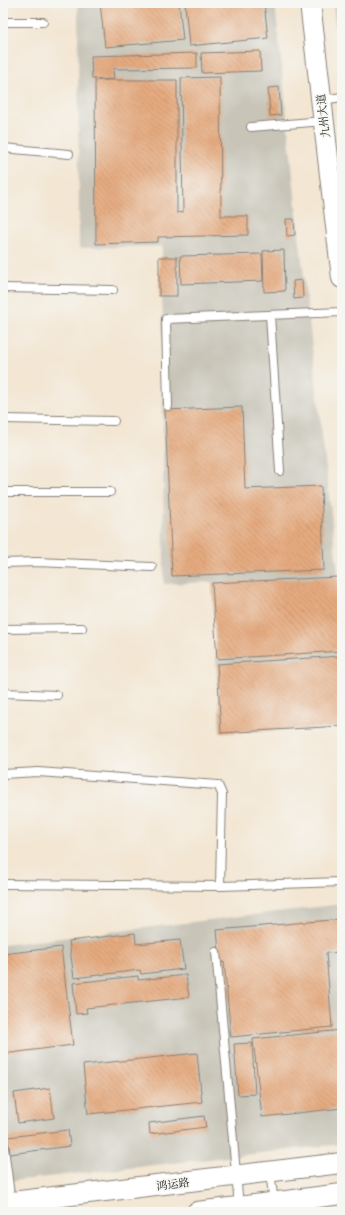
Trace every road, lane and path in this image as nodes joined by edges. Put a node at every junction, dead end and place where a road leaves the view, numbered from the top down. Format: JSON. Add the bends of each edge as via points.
{"nodes":[{"id":1,"x":310,"y":3,"type":"edge"},
{"id":2,"x":3,"y":22,"type":"edge"},
{"id":3,"x":43,"y":22,"type":"dead end"},
{"id":4,"x":342,"y":97,"type":"edge"},
{"id":5,"x":321,"y":100,"type":"junction"},
{"id":6,"x":324,"y":121,"type":"junction"},
{"id":7,"x":251,"y":127,"type":"dead end"},
{"id":8,"x":3,"y":148,"type":"edge"},
{"id":9,"x":69,"y":154,"type":"dead end"},
{"id":10,"x":342,"y":278,"type":"edge"},
{"id":11,"x":3,"y":288,"type":"edge"},
{"id":12,"x":113,"y":290,"type":"dead end"},
{"id":13,"x":342,"y":312,"type":"edge"},
{"id":14,"x":270,"y":314,"type":"junction"},
{"id":15,"x":168,"y":406,"type":"dead end"},
{"id":16,"x":3,"y":419,"type":"edge"},
{"id":17,"x":114,"y":421,"type":"dead end"},
{"id":18,"x":280,"y":471,"type":"dead end"},
{"id":19,"x":3,"y":492,"type":"edge"},
{"id":20,"x":110,"y":492,"type":"dead end"},
{"id":21,"x":3,"y":563,"type":"edge"},
{"id":22,"x":152,"y":567,"type":"dead end"},
{"id":23,"x":82,"y":628,"type":"dead end"},
{"id":24,"x":3,"y":629,"type":"edge"},
{"id":25,"x":3,"y":693,"type":"edge"},
{"id":26,"x":57,"y":695,"type":"dead end"},
{"id":27,"x":3,"y":774,"type":"edge"},
{"id":28,"x":342,"y":882,"type":"edge"},
{"id":29,"x":3,"y":884,"type":"edge"},
{"id":30,"x":220,"y":886,"type":"junction"},
{"id":31,"x":216,"y":952,"type":"dead end"},
{"id":32,"x":3,"y":1140,"type":"edge"},
{"id":33,"x":342,"y":1163,"type":"edge"},
{"id":34,"x":270,"y":1172,"type":"junction"},
{"id":35,"x":236,"y":1176,"type":"junction"},
{"id":36,"x":342,"y":1194,"type":"edge"},
{"id":37,"x":8,"y":1206,"type":"edge"},
{"id":38,"x":240,"y":1207,"type":"junction"},
{"id":39,"x":274,"y":1207,"type":"edge"},
{"id":40,"x":197,"y":1212,"type":"edge"}],
"edges":[{"from":1,"to":5,"type":"street","name":"九州大道"},
{"from":2,"to":3,"type":"lane"},
{"from":4,"to":5,"type":"lane"},
{"from":5,"to":6,"type":"street","name":"九州大道"},
{"from":6,"to":7,"type":"lane"},
{"from":6,"to":10,"type":"street","name":"九州大道"},
{"from":8,"to":9,"type":"lane"},
{"from":11,"to":12,"type":"lane"},
{"from":13,"to":14,"type":"lane"},
{"from":14,"to":15,"type":"lane","via":[[166,319]]},
{"from":14,"to":18,"type":"lane"},
{"from":16,"to":17,"type":"lane"},
{"from":19,"to":20,"type":"lane"},
{"from":21,"to":22,"type":"lane"},
{"from":23,"to":24,"type":"lane"},
{"from":25,"to":26,"type":"lane"},
{"from":27,"to":30,"type":"lane","via":[[38,772],[218,785],[222,794]]},
{"from":28,"to":30,"type":"lane"},
{"from":29,"to":30,"type":"lane"},
{"from":31,"to":35,"type":"lane"},
{"from":32,"to":37,"type":"lane"},
{"from":33,"to":34,"type":"street","name":"鸿运路"},
{"from":34,"to":35,"type":"street","name":"鸿运路"},
{"from":34,"to":39,"type":"lane"},
{"from":35,"to":37,"type":"street","name":"鸿运路"},
{"from":35,"to":38,"type":"lane"},
{"from":36,"to":39,"type":"street"},
{"from":38,"to":39,"type":"street"},
{"from":38,"to":40,"type":"street"}]}
